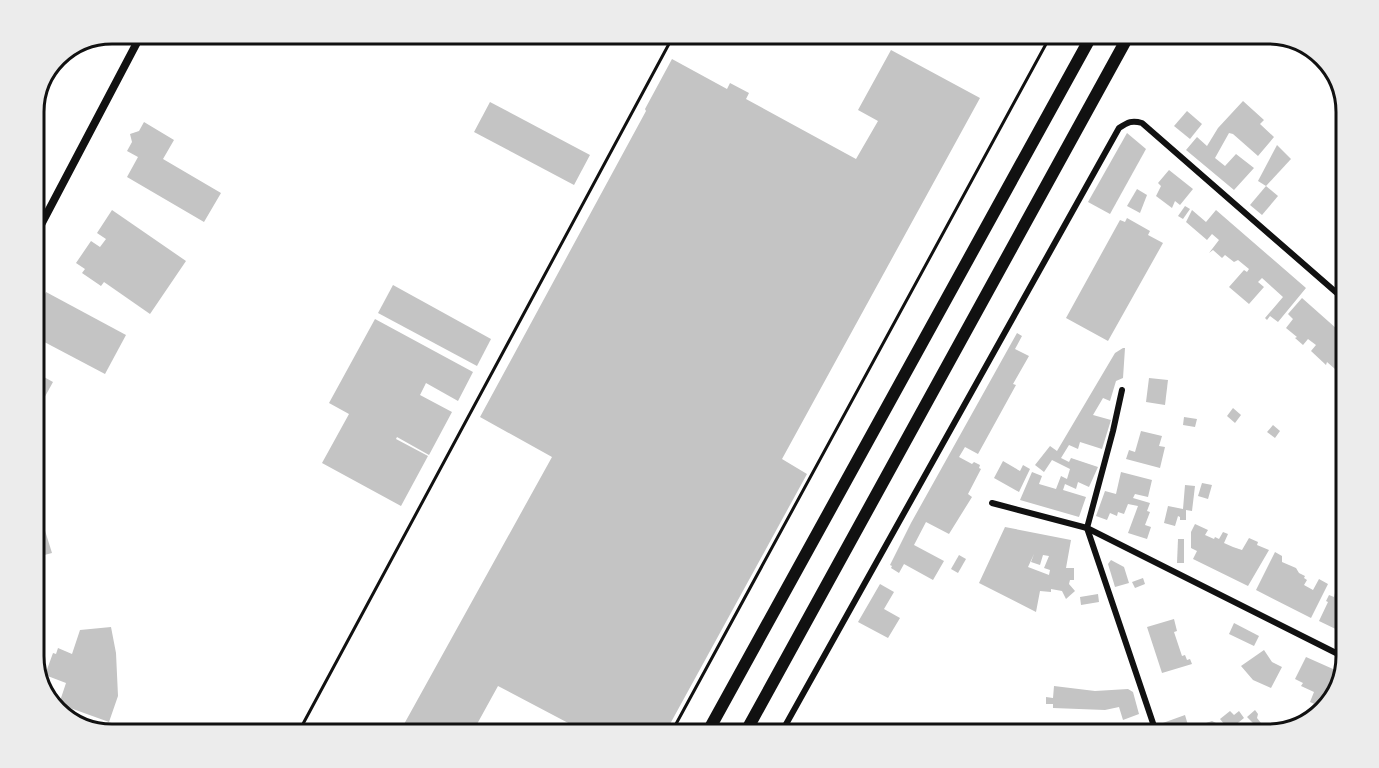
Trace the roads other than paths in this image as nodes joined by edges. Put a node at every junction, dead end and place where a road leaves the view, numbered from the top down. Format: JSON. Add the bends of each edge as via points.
{"nodes":[{"id":1,"x":135,"y":44,"type":"edge"},
{"id":2,"x":669,"y":44,"type":"edge"},
{"id":3,"x":1046,"y":44,"type":"edge"},
{"id":4,"x":1088,"y":44,"type":"edge"},
{"id":5,"x":1124,"y":44,"type":"edge"},
{"id":6,"x":44,"y":219,"type":"edge"},
{"id":7,"x":1335,"y":292,"type":"edge"},
{"id":8,"x":1122,"y":390,"type":"dead end"},
{"id":9,"x":992,"y":503,"type":"dead end"},
{"id":10,"x":1087,"y":528,"type":"junction"},
{"id":11,"x":1336,"y":653,"type":"edge"},
{"id":12,"x":303,"y":724,"type":"edge"},
{"id":13,"x":676,"y":724,"type":"edge"},
{"id":14,"x":712,"y":724,"type":"edge"},
{"id":15,"x":750,"y":724,"type":"edge"},
{"id":16,"x":786,"y":724,"type":"edge"},
{"id":17,"x":1153,"y":724,"type":"edge"}],
"edges":[{"from":1,"to":6,"type":"street"},
{"from":2,"to":12,"type":"lane"},
{"from":3,"to":13,"type":"lane"},
{"from":4,"to":14,"type":"highway"},
{"from":5,"to":15,"type":"highway"},
{"from":7,"to":16,"type":"street","via":[[1142,123],[1134,120],[1119,128]]},
{"from":8,"to":10,"type":"street"},
{"from":9,"to":10,"type":"street"},
{"from":10,"to":11,"type":"street"},
{"from":10,"to":17,"type":"street"}]}
